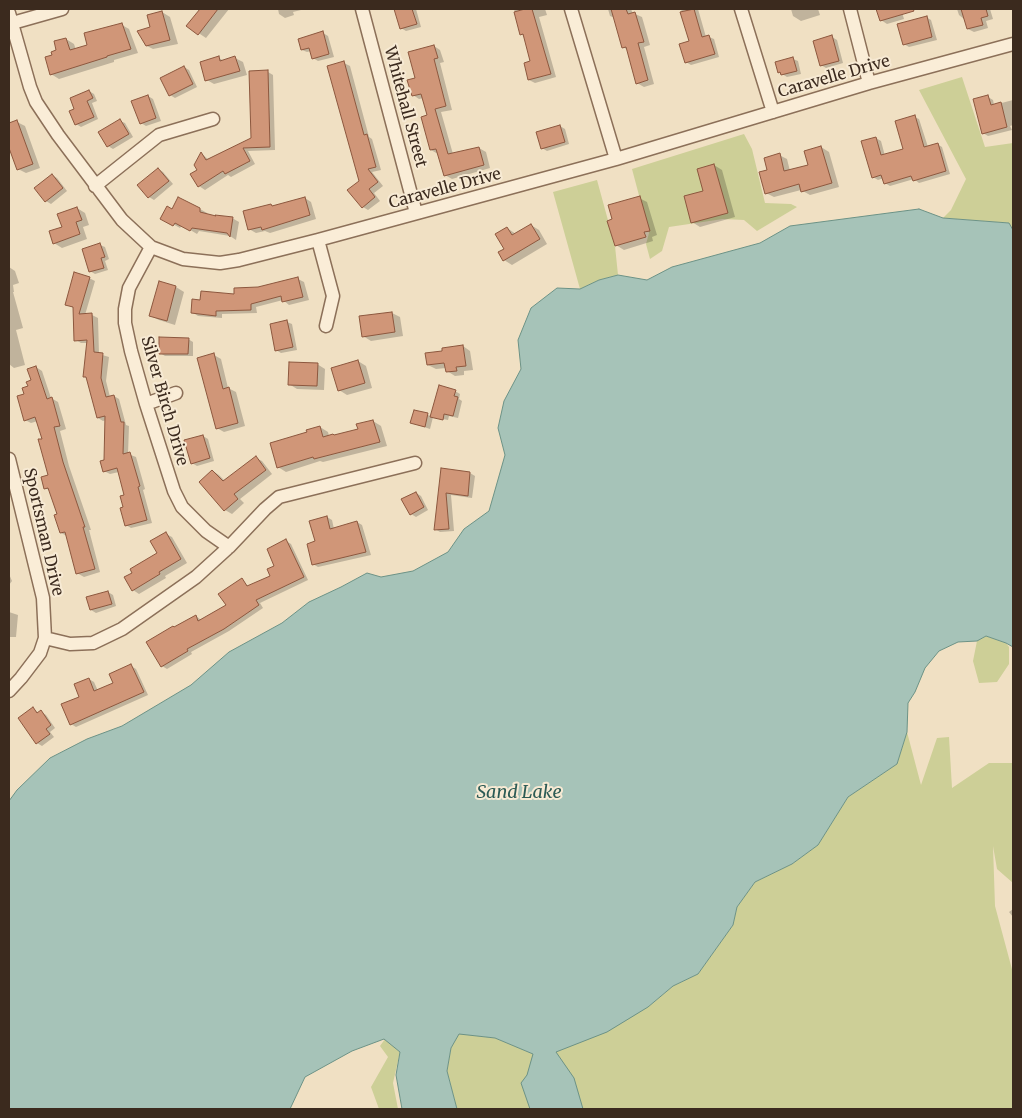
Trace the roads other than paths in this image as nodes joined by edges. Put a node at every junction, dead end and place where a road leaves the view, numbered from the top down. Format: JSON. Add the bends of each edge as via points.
{"nodes":[{"id":1,"x":62,"y":9,"type":"edge"},
{"id":2,"x":362,"y":9,"type":"edge"},
{"id":3,"x":572,"y":9,"type":"edge"},
{"id":4,"x":741,"y":9,"type":"edge"},
{"id":5,"x":850,"y":9,"type":"edge"},
{"id":6,"x":10,"y":20,"type":"edge"},
{"id":7,"x":1013,"y":44,"type":"edge"},
{"id":8,"x":869,"y":83,"type":"junction"},
{"id":9,"x":773,"y":112,"type":"junction"},
{"id":10,"x":213,"y":119,"type":"dead end"},
{"id":11,"x":616,"y":159,"type":"junction"},
{"id":12,"x":95,"y":186,"type":"junction"},
{"id":13,"x":416,"y":213,"type":"junction"},
{"id":14,"x":318,"y":240,"type":"junction"},
{"id":15,"x":151,"y":247,"type":"junction"},
{"id":16,"x":326,"y":326,"type":"dead end"},
{"id":17,"x":176,"y":393,"type":"dead end"},
{"id":18,"x":146,"y":404,"type":"junction"},
{"id":19,"x":9,"y":459,"type":"edge"},
{"id":20,"x":415,"y":463,"type":"dead end"},
{"id":21,"x":229,"y":547,"type":"junction"},
{"id":22,"x":45,"y":638,"type":"junction"},
{"id":23,"x":9,"y":691,"type":"edge"}],
"edges":[{"from":1,"to":6,"type":"street"},
{"from":2,"to":13,"type":"street","name":"Whitehall Street"},
{"from":3,"to":11,"type":"street"},
{"from":4,"to":9,"type":"street"},
{"from":5,"to":8,"type":"street"},
{"from":6,"to":12,"type":"street","name":"Caravelle Drive","via":[[36,102]]},
{"from":7,"to":8,"type":"street","name":"Caravelle Drive"},
{"from":8,"to":9,"type":"street","name":"Caravelle Drive"},
{"from":9,"to":11,"type":"street","name":"Caravelle Drive"},
{"from":10,"to":12,"type":"street","via":[[160,135]]},
{"from":11,"to":13,"type":"street","name":"Caravelle Drive"},
{"from":12,"to":15,"type":"street","name":"Caravelle Drive","via":[[122,220]]},
{"from":13,"to":14,"type":"street","name":"Caravelle Drive"},
{"from":14,"to":15,"type":"street","name":"Caravelle Drive","via":[[220,263],[184,259]]},
{"from":14,"to":16,"type":"street","via":[[332,296]]},
{"from":15,"to":18,"type":"street","name":"Silver Birch Drive","via":[[128,288],[125,309],[131,351]]},
{"from":17,"to":18,"type":"street"},
{"from":18,"to":21,"type":"street","name":"Silver Birch Drive","via":[[174,492],[182,507],[206,531]]},
{"from":19,"to":22,"type":"street","name":"Sportsman Drive","via":[[42,598]]},
{"from":20,"to":21,"type":"street","via":[[279,497]]},
{"from":21,"to":22,"type":"street","via":[[196,577],[122,629],[94,643],[70,644]]},
{"from":22,"to":23,"type":"street","name":"Sportsman Drive","via":[[40,653]]}]}
